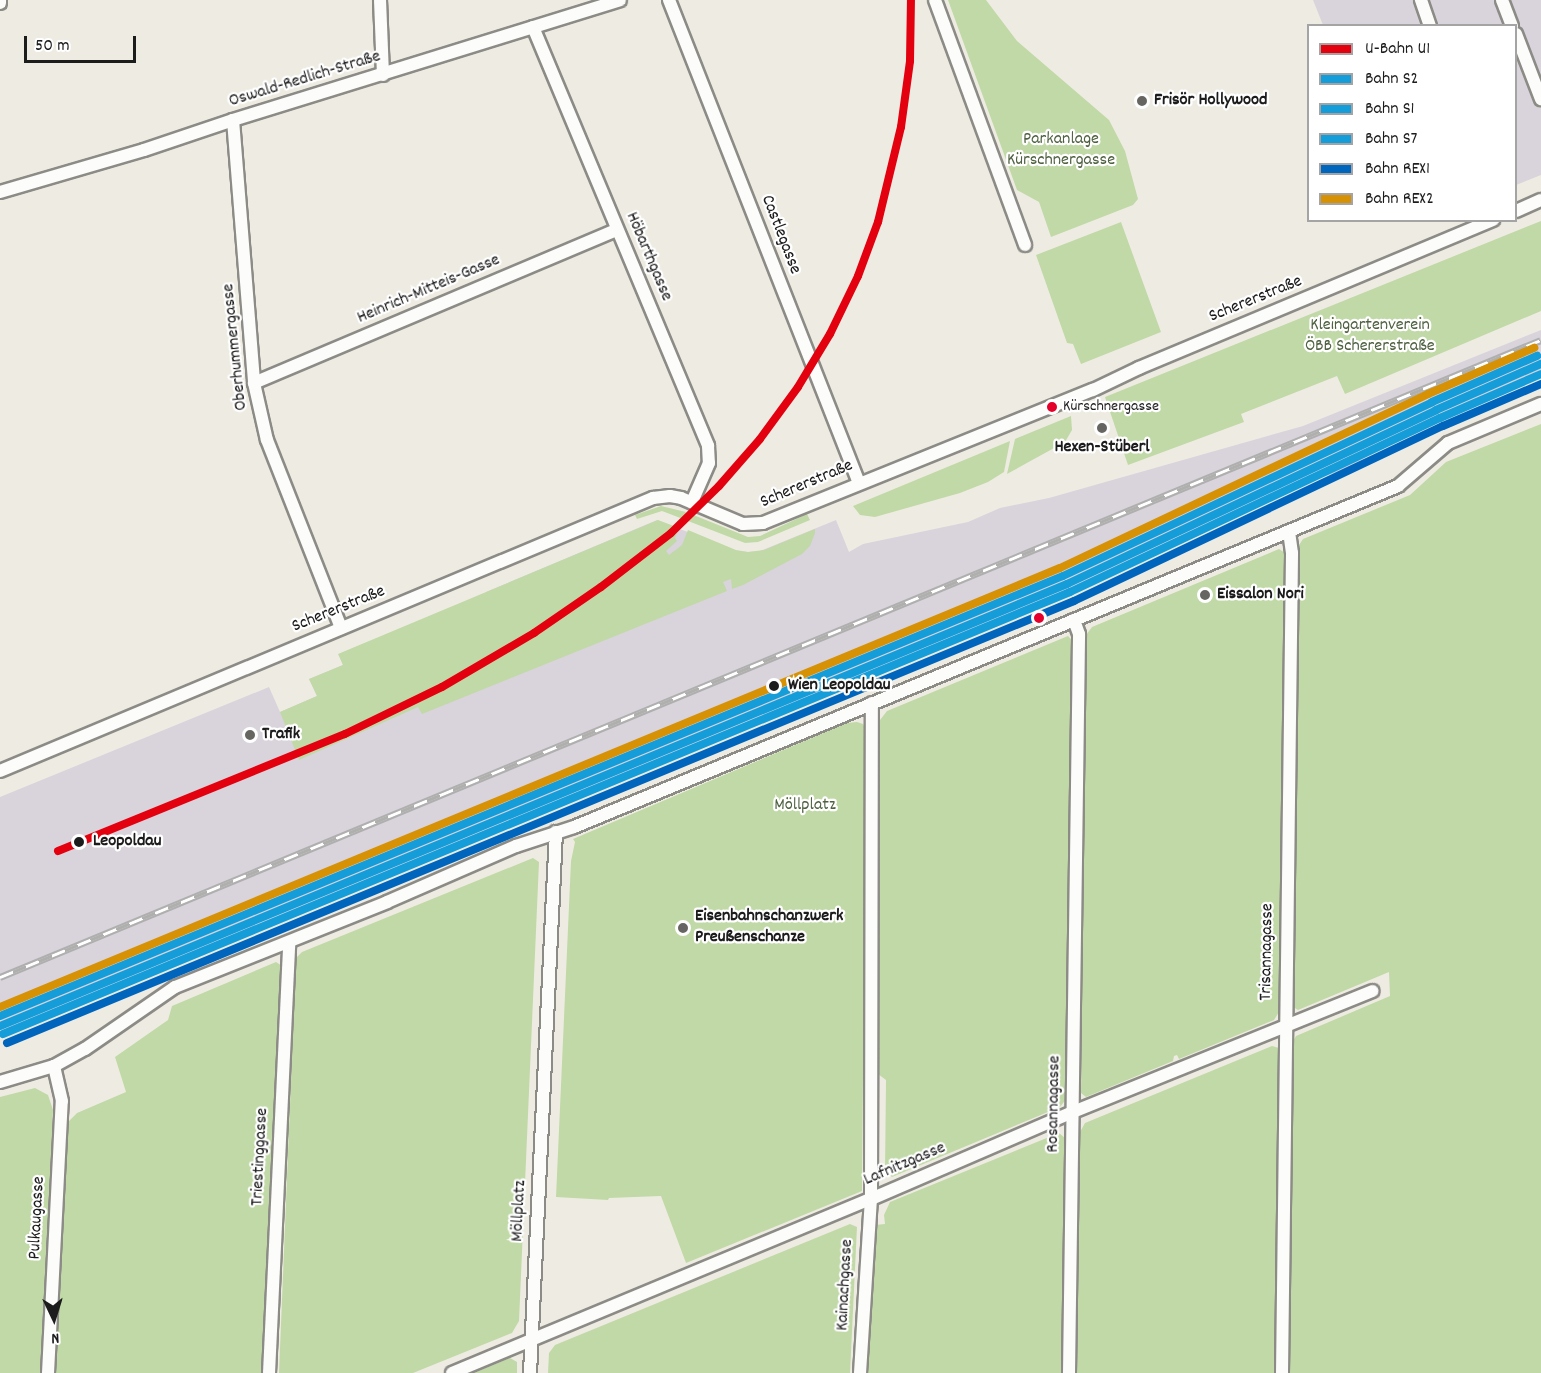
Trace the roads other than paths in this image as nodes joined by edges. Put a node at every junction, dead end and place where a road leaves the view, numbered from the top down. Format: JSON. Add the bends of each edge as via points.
{"nodes":[{"id":1,"x":380,"y":0,"type":"edge"},
{"id":2,"x":620,"y":0,"type":"edge"},
{"id":3,"x":669,"y":0,"type":"edge"},
{"id":4,"x":935,"y":0,"type":"edge"},
{"id":5,"x":1421,"y":0,"type":"edge"},
{"id":6,"x":1502,"y":0,"type":"edge"},
{"id":7,"x":1430,"y":24,"type":"edge"},
{"id":8,"x":1511,"y":24,"type":"edge"},
{"id":9,"x":533,"y":27,"type":"junction"},
{"id":10,"x":1517,"y":39,"type":"edge"},
{"id":11,"x":383,"y":75,"type":"junction"},
{"id":12,"x":1541,"y":99,"type":"edge"},
{"id":13,"x":233,"y":120,"type":"junction"},
{"id":14,"x":0,"y":192,"type":"edge"},
{"id":15,"x":1541,"y":200,"type":"edge"},
{"id":16,"x":1517,"y":210,"type":"edge"},
{"id":17,"x":1488,"y":222,"type":"edge"},
{"id":18,"x":617,"y":230,"type":"junction"},
{"id":19,"x":1025,"y":245,"type":"dead end"},
{"id":20,"x":254,"y":383,"type":"junction"},
{"id":21,"x":1541,"y":404,"type":"edge"},
{"id":22,"x":859,"y":483,"type":"junction"},
{"id":23,"x":692,"y":502,"type":"junction"},
{"id":24,"x":1289,"y":531,"type":"junction"},
{"id":25,"x":1074,"y":620,"type":"junction"},
{"id":26,"x":340,"y":628,"type":"junction"},
{"id":27,"x":872,"y":703,"type":"junction"},
{"id":28,"x":0,"y":771,"type":"edge"},
{"id":29,"x":556,"y":832,"type":"junction"},
{"id":30,"x":290,"y":942,"type":"junction"},
{"id":31,"x":1372,"y":991,"type":"dead end"},
{"id":32,"x":1285,"y":1027,"type":"junction"},
{"id":33,"x":54,"y":1066,"type":"junction"},
{"id":34,"x":0,"y":1082,"type":"edge"},
{"id":35,"x":1073,"y":1112,"type":"junction"},
{"id":36,"x":871,"y":1199,"type":"junction"},
{"id":37,"x":532,"y":1340,"type":"junction"},
{"id":38,"x":48,"y":1373,"type":"edge"},
{"id":39,"x":269,"y":1373,"type":"edge"},
{"id":40,"x":452,"y":1373,"type":"edge"},
{"id":41,"x":530,"y":1373,"type":"edge"},
{"id":42,"x":860,"y":1373,"type":"edge"},
{"id":43,"x":1069,"y":1373,"type":"edge"},
{"id":44,"x":1282,"y":1373,"type":"edge"}],
"edges":[{"from":1,"to":11,"type":"street"},
{"from":2,"to":9,"type":"street","name":"Oswald-Redlich-Straße"},
{"from":3,"to":22,"type":"street","name":"Castlegasse"},
{"from":4,"to":19,"type":"street"},
{"from":5,"to":7,"type":"street"},
{"from":6,"to":8,"type":"street"},
{"from":9,"to":11,"type":"street","name":"Oswald-Redlich-Straße"},
{"from":9,"to":18,"type":"street","name":"Höbarthgasse"},
{"from":10,"to":12,"type":"street"},
{"from":11,"to":13,"type":"street","name":"Oswald-Redlich-Straße"},
{"from":13,"to":14,"type":"street","name":"Oswald-Redlich-Straße"},
{"from":13,"to":20,"type":"street","name":"Oberhummergasse"},
{"from":15,"to":16,"type":"street"},
{"from":17,"to":22,"type":"street","name":"Schererstraße","via":[[1093,390]]},
{"from":18,"to":20,"type":"street","name":"Heinrich-Mitteis-Gasse"},
{"from":18,"to":23,"type":"street","name":"Höbarthgasse","via":[[710,452],[708,469]]},
{"from":20,"to":26,"type":"street","name":"Oberhummergasse","via":[[267,440]]},
{"from":21,"to":24,"type":"street","via":[[1448,443],[1398,486]]},
{"from":22,"to":23,"type":"street","name":"Schererstraße","via":[[758,525],[743,524]]},
{"from":23,"to":26,"type":"street","name":"Schererstraße","via":[[670,496],[653,498]]},
{"from":24,"to":25,"type":"street"},
{"from":24,"to":32,"type":"street","name":"Trisannagasse","via":[[1292,553]]},
{"from":25,"to":27,"type":"street"},
{"from":25,"to":35,"type":"street","name":"Rosannagasse","via":[[1079,634]]},
{"from":26,"to":28,"type":"street","name":"Schererstraße"},
{"from":27,"to":29,"type":"street"},
{"from":27,"to":36,"type":"street"},
{"from":29,"to":30,"type":"street"},
{"from":29,"to":37,"type":"street","name":"Möllplatz"},
{"from":30,"to":33,"type":"street","via":[[175,987]]},
{"from":30,"to":39,"type":"street","name":"Triestinggasse"},
{"from":31,"to":32,"type":"street","name":"Lafnitzgasse"},
{"from":32,"to":35,"type":"street","name":"Lafnitzgasse"},
{"from":32,"to":44,"type":"street","name":"Trisannagasse"},
{"from":33,"to":34,"type":"street"},
{"from":33,"to":38,"type":"street","name":"Pulkaugasse","via":[[62,1101]]},
{"from":35,"to":36,"type":"street","name":"Lafnitzgasse"},
{"from":35,"to":43,"type":"street","name":"Rosannagasse"},
{"from":36,"to":37,"type":"street","name":"Lafnitzgasse"},
{"from":36,"to":42,"type":"street","name":"Kainachgasse"},
{"from":37,"to":40,"type":"street","name":"Lafnitzgasse"},
{"from":37,"to":41,"type":"street","name":"Möllplatz"}]}
